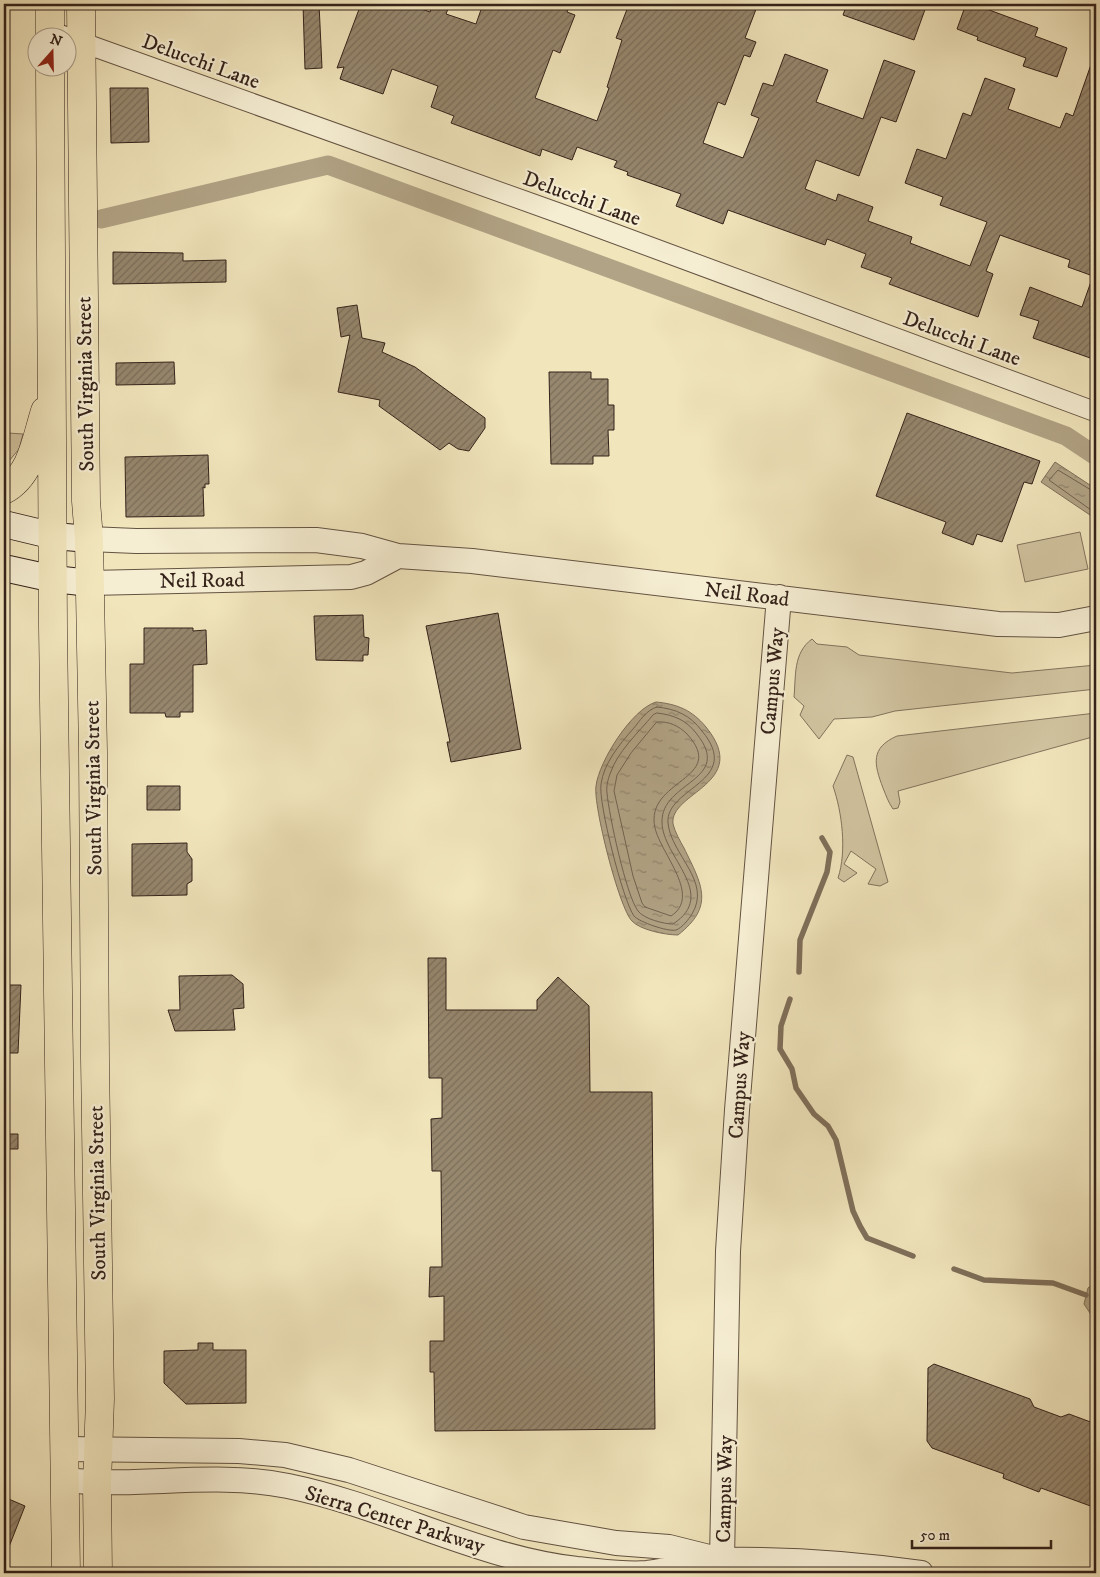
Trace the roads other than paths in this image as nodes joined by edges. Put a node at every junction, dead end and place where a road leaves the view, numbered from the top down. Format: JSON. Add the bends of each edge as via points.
{"nodes":[{"id":1,"x":50,"y":4,"type":"edge"},
{"id":2,"x":81,"y":4,"type":"edge"},
{"id":3,"x":50,"y":28,"type":"edge"},
{"id":4,"x":78,"y":41,"type":"edge"},
{"id":5,"x":82,"y":42,"type":"junction"},
{"id":6,"x":50,"y":78,"type":"edge"},
{"id":7,"x":52,"y":386,"type":"junction"},
{"id":8,"x":1096,"y":412,"type":"edge"},
{"id":9,"x":4,"y":490,"type":"edge"},
{"id":10,"x":4,"y":524,"type":"edge"},
{"id":11,"x":54,"y":536,"type":"junction"},
{"id":12,"x":90,"y":539,"type":"junction"},
{"id":13,"x":398,"y":556,"type":"junction"},
{"id":14,"x":4,"y":568,"type":"edge"},
{"id":15,"x":54,"y":579,"type":"junction"},
{"id":16,"x":90,"y":583,"type":"junction"},
{"id":17,"x":779,"y":597,"type":"junction"},
{"id":18,"x":1096,"y":618,"type":"edge"},
{"id":19,"x":65,"y":1449,"type":"junction"},
{"id":20,"x":99,"y":1450,"type":"junction"},
{"id":21,"x":65,"y":1480,"type":"junction"},
{"id":22,"x":97,"y":1483,"type":"junction"},
{"id":23,"x":723,"y":1567,"type":"edge"},
{"id":24,"x":66,"y":1573,"type":"edge"},
{"id":25,"x":98,"y":1573,"type":"edge"},
{"id":26,"x":921,"y":1573,"type":"edge"}],
"edges":[{"from":1,"to":3,"type":"main road"},
{"from":2,"to":5,"type":"main road","name":"South Virginia Street"},
{"from":4,"to":5,"type":"street","name":"Delucchi Lane"},
{"from":5,"to":8,"type":"street","name":"Delucchi Lane","via":[[567,216]]},
{"from":5,"to":12,"type":"main road","name":"South Virginia Street","via":[[86,501]]},
{"from":6,"to":7,"type":"main road","name":"South Virginia Street"},
{"from":7,"to":9,"type":"main road","via":[[30,461],[20,477]]},
{"from":7,"to":11,"type":"main road","name":"South Virginia Street"},
{"from":10,"to":11,"type":"main road","name":"Neil Road"},
{"from":11,"to":12,"type":"main road","name":"Neil Road"},
{"from":11,"to":15,"type":"main road","name":"South Virginia Street"},
{"from":12,"to":13,"type":"street","name":"Neil Road","via":[[316,540],[362,546]]},
{"from":12,"to":16,"type":"main road","name":"South Virginia Street"},
{"from":13,"to":16,"type":"street","name":"Neil Road","via":[[351,577]]},
{"from":13,"to":17,"type":"street","name":"Neil Road","via":[[440,558]]},
{"from":14,"to":15,"type":"main road","name":"Neil Road"},
{"from":15,"to":16,"type":"main road","name":"Neil Road"},
{"from":15,"to":19,"type":"main road","name":"South Virginia Street","via":[[60,1269]]},
{"from":16,"to":20,"type":"main road","name":"South Virginia Street"},
{"from":17,"to":18,"type":"street","name":"Neil Road","via":[[998,624],[1059,625]]},
{"from":17,"to":23,"type":"street","name":"Campus Way","via":[[736,1110],[727,1261]]},
{"from":19,"to":20,"type":"street","name":"Sierra Center Parkway"},
{"from":19,"to":21,"type":"main road","name":"South Virginia Street"},
{"from":20,"to":22,"type":"main road","name":"South Virginia Street"},
{"from":20,"to":23,"type":"street","name":"Sierra Center Parkway","via":[[239,1451],[285,1455],[349,1470],[524,1527],[616,1543],[669,1547]]},
{"from":21,"to":22,"type":"street","name":"Sierra Center Parkway"},
{"from":21,"to":24,"type":"main road","name":"South Virginia Street"},
{"from":22,"to":23,"type":"street","name":"Sierra Center Parkway","via":[[226,1480],[285,1485],[378,1510],[462,1541],[541,1563],[574,1569],[646,1573]]},
{"from":22,"to":25,"type":"main road","name":"South Virginia Street"},
{"from":23,"to":26,"type":"street","name":"Sierra Center Parkway","via":[[852,1564]]}]}
